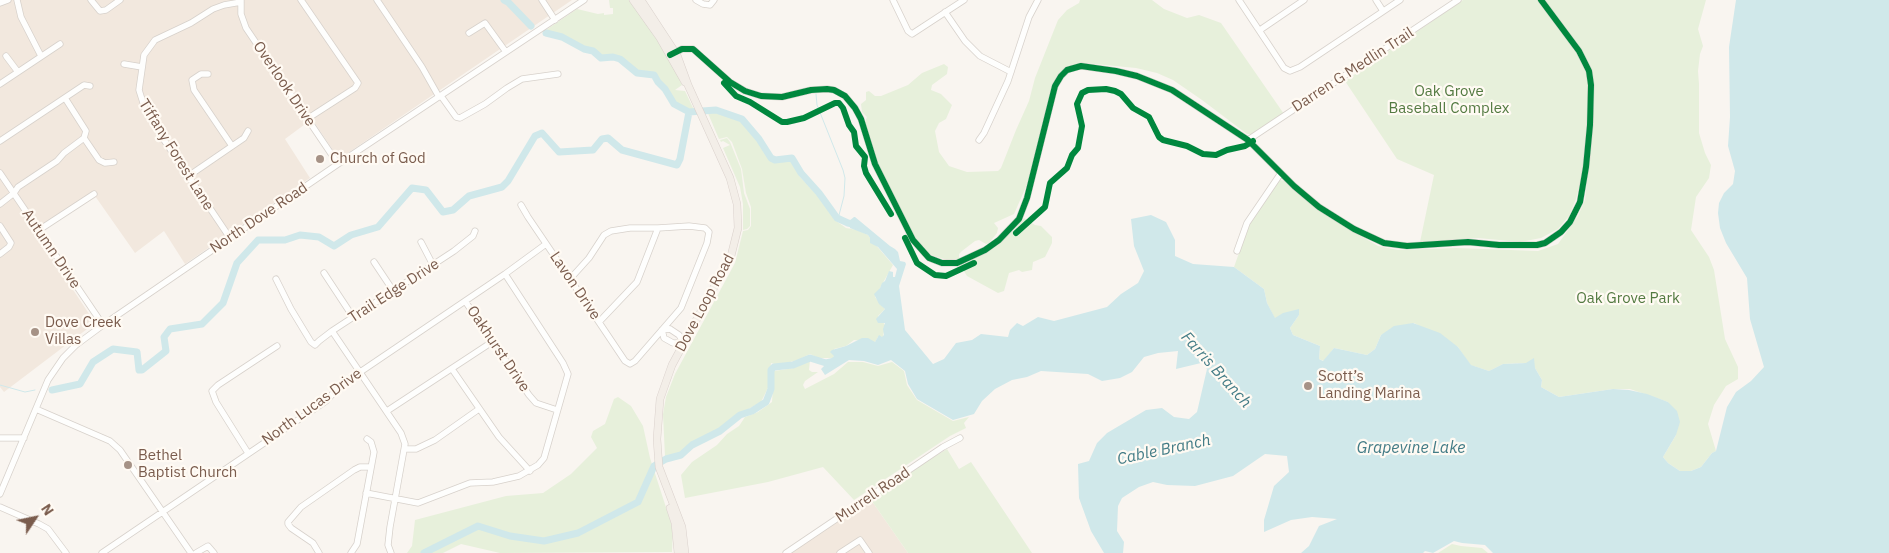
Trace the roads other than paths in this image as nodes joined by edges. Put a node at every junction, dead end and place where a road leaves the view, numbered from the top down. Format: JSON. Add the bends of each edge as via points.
{"nodes":[{"id":1,"x":8,"y":0,"type":"edge"},
{"id":2,"x":16,"y":0,"type":"edge"},
{"id":3,"x":91,"y":0,"type":"edge"},
{"id":4,"x":120,"y":0,"type":"edge"},
{"id":5,"x":301,"y":0,"type":"edge"},
{"id":6,"x":377,"y":0,"type":"edge"},
{"id":7,"x":542,"y":0,"type":"edge"},
{"id":8,"x":584,"y":0,"type":"edge"},
{"id":9,"x":633,"y":0,"type":"edge"},
{"id":10,"x":641,"y":0,"type":"edge"},
{"id":11,"x":696,"y":0,"type":"edge"},
{"id":12,"x":893,"y":0,"type":"edge"},
{"id":13,"x":964,"y":0,"type":"edge"},
{"id":14,"x":1038,"y":0,"type":"edge"},
{"id":15,"x":1239,"y":0,"type":"edge"},
{"id":16,"x":1304,"y":0,"type":"edge"},
{"id":17,"x":1376,"y":0,"type":"edge"},
{"id":18,"x":1400,"y":0,"type":"edge"},
{"id":19,"x":1446,"y":0,"type":"edge"},
{"id":20,"x":1458,"y":0,"type":"edge"},
{"id":21,"x":1541,"y":0,"type":"edge"},
{"id":22,"x":241,"y":1,"type":"edge"},
{"id":23,"x":713,"y":1,"type":"edge"},
{"id":24,"x":0,"y":3,"type":"edge"},
{"id":25,"x":1449,"y":6,"type":"junction"},
{"id":26,"x":1383,"y":11,"type":"junction"},
{"id":27,"x":946,"y":12,"type":"junction"},
{"id":28,"x":555,"y":20,"type":"junction"},
{"id":29,"x":1260,"y":30,"type":"junction"},
{"id":30,"x":468,"y":33,"type":"dead end"},
{"id":31,"x":60,"y":44,"type":"dead end"},
{"id":32,"x":506,"y":52,"type":"junction"},
{"id":33,"x":673,"y":53,"type":"junction"},
{"id":34,"x":6,"y":56,"type":"dead end"},
{"id":35,"x":42,"y":56,"type":"junction"},
{"id":36,"x":124,"y":64,"type":"dead end"},
{"id":37,"x":142,"y":67,"type":"junction"},
{"id":38,"x":18,"y":72,"type":"junction"},
{"id":39,"x":1011,"y":72,"type":"junction"},
{"id":40,"x":208,"y":74,"type":"dead end"},
{"id":41,"x":558,"y":74,"type":"dead end"},
{"id":42,"x":0,"y":84,"type":"edge"},
{"id":43,"x":90,"y":86,"type":"dead end"},
{"id":44,"x":440,"y":96,"type":"junction"},
{"id":45,"x":65,"y":98,"type":"junction"},
{"id":46,"x":307,"y":119,"type":"junction"},
{"id":47,"x":248,"y":131,"type":"dead end"},
{"id":48,"x":84,"y":138,"type":"junction"},
{"id":49,"x":979,"y":140,"type":"dead end"},
{"id":50,"x":1248,"y":140,"type":"junction"},
{"id":51,"x":0,"y":141,"type":"edge"},
{"id":52,"x":232,"y":146,"type":"junction"},
{"id":53,"x":114,"y":162,"type":"dead end"},
{"id":54,"x":338,"y":164,"type":"junction"},
{"id":55,"x":0,"y":173,"type":"edge"},
{"id":56,"x":1281,"y":173,"type":"junction"},
{"id":57,"x":187,"y":177,"type":"junction"},
{"id":58,"x":14,"y":193,"type":"junction"},
{"id":59,"x":94,"y":194,"type":"dead end"},
{"id":60,"x":0,"y":204,"type":"edge"},
{"id":61,"x":522,"y":205,"type":"dead end"},
{"id":62,"x":0,"y":226,"type":"edge"},
{"id":63,"x":658,"y":228,"type":"junction"},
{"id":64,"x":39,"y":230,"type":"junction"},
{"id":65,"x":475,"y":231,"type":"dead end"},
{"id":66,"x":230,"y":238,"type":"junction"},
{"id":67,"x":421,"y":242,"type":"dead end"},
{"id":68,"x":546,"y":244,"type":"junction"},
{"id":69,"x":1237,"y":251,"type":"dead end"},
{"id":70,"x":0,"y":254,"type":"edge"},
{"id":71,"x":374,"y":262,"type":"dead end"},
{"id":72,"x":433,"y":265,"type":"junction"},
{"id":73,"x":324,"y":273,"type":"dead end"},
{"id":74,"x":505,"y":274,"type":"junction"},
{"id":75,"x":276,"y":279,"type":"dead end"},
{"id":76,"x":570,"y":279,"type":"junction"},
{"id":77,"x":394,"y":292,"type":"junction"},
{"id":78,"x":465,"y":301,"type":"junction"},
{"id":79,"x":353,"y":317,"type":"junction"},
{"id":80,"x":599,"y":322,"type":"junction"},
{"id":81,"x":103,"y":325,"type":"junction"},
{"id":82,"x":662,"y":330,"type":"junction"},
{"id":83,"x":332,"y":331,"type":"junction"},
{"id":84,"x":492,"y":342,"type":"junction"},
{"id":85,"x":684,"y":343,"type":"junction"},
{"id":86,"x":277,"y":346,"type":"dead end"},
{"id":87,"x":452,"y":369,"type":"junction"},
{"id":88,"x":360,"y":372,"type":"junction"},
{"id":89,"x":36,"y":409,"type":"junction"},
{"id":90,"x":479,"y":409,"type":"junction"},
{"id":91,"x":557,"y":410,"type":"junction"},
{"id":92,"x":387,"y":411,"type":"junction"},
{"id":93,"x":0,"y":438,"type":"edge"},
{"id":94,"x":24,"y":438,"type":"junction"},
{"id":95,"x":960,"y":438,"type":"dead end"},
{"id":96,"x":367,"y":439,"type":"dead end"},
{"id":97,"x":405,"y":449,"type":"junction"},
{"id":98,"x":248,"y":453,"type":"junction"},
{"id":99,"x":371,"y":467,"type":"junction"},
{"id":100,"x":530,"y":470,"type":"junction"},
{"id":101,"x":366,"y":493,"type":"junction"},
{"id":102,"x":0,"y":494,"type":"edge"},
{"id":103,"x":668,"y":495,"type":"junction"},
{"id":104,"x":395,"y":499,"type":"junction"},
{"id":105,"x":0,"y":507,"type":"edge"},
{"id":106,"x":161,"y":512,"type":"junction"},
{"id":107,"x":66,"y":553,"type":"edge"},
{"id":108,"x":102,"y":553,"type":"edge"},
{"id":109,"x":191,"y":553,"type":"edge"},
{"id":110,"x":196,"y":553,"type":"edge"},
{"id":111,"x":214,"y":553,"type":"edge"},
{"id":112,"x":319,"y":553,"type":"edge"},
{"id":113,"x":351,"y":553,"type":"edge"},
{"id":114,"x":391,"y":553,"type":"edge"},
{"id":115,"x":678,"y":553,"type":"edge"},
{"id":116,"x":685,"y":553,"type":"edge"},
{"id":117,"x":786,"y":553,"type":"edge"},
{"id":118,"x":840,"y":553,"type":"edge"},
{"id":119,"x":869,"y":553,"type":"edge"}],
"edges":[{"from":1,"to":24,"type":"street"},
{"from":2,"to":35,"type":"street","via":[[21,17]]},
{"from":3,"to":4,"type":"street","via":[[102,11]]},
{"from":5,"to":46,"type":"street","via":[[358,83]]},
{"from":6,"to":44,"type":"street"},
{"from":7,"to":28,"type":"street"},
{"from":8,"to":28,"type":"street","name":"North Dove Road"},
{"from":9,"to":33,"type":"main road","name":"Dove Loop Road"},
{"from":10,"to":33,"type":"main road","name":"Dove Loop Road"},
{"from":11,"to":23,"type":"street","via":[[706,5]]},
{"from":12,"to":27,"type":"street","via":[[912,34]]},
{"from":13,"to":27,"type":"street"},
{"from":14,"to":39,"type":"street"},
{"from":15,"to":29,"type":"street"},
{"from":16,"to":29,"type":"street"},
{"from":17,"to":26,"type":"street"},
{"from":18,"to":26,"type":"street"},
{"from":19,"to":25,"type":"street"},
{"from":20,"to":25,"type":"street","name":"Darren G Medlin Trail"},
{"from":21,"to":56,"type":"street","via":[[1579,51],[1591,85],[1587,161],[1580,202],[1570,222],[1545,243],[1499,245],[1468,242],[1407,246],[1386,243],[1367,236],[1328,213]]},
{"from":22,"to":37,"type":"street","name":"Tiffany Forest Lane","via":[[213,9],[155,40],[146,51]]},
{"from":22,"to":46,"type":"street","name":"Overlook Drive","via":[[246,28]]},
{"from":25,"to":50,"type":"street","name":"Darren G Medlin Trail"},
{"from":26,"to":29,"type":"street","via":[[1290,71],[1284,68]]},
{"from":27,"to":39,"type":"street","via":[[965,41],[980,56]]},
{"from":28,"to":32,"type":"street","name":"North Dove Road"},
{"from":30,"to":32,"type":"street","via":[[485,23]]},
{"from":31,"to":35,"type":"street"},
{"from":32,"to":44,"type":"street","name":"North Dove Road"},
{"from":33,"to":50,"type":"street","via":[[693,49],[730,82],[761,96],[782,97],[826,89],[845,96],[861,119],[875,164],[914,240],[929,258],[942,263],[957,263],[985,250],[1019,219],[1028,198],[1055,86],[1060,76],[1071,68],[1081,66],[1116,71],[1162,86]]},
{"from":33,"to":85,"type":"main road","name":"Dove Loop Road","via":[[730,178],[738,213],[736,236],[728,262]]},
{"from":34,"to":38,"type":"street"},
{"from":35,"to":38,"type":"street"},
{"from":36,"to":37,"type":"street"},
{"from":37,"to":57,"type":"street","name":"Tiffany Forest Lane","via":[[141,101]]},
{"from":38,"to":42,"type":"street"},
{"from":39,"to":49,"type":"street","via":[[998,106]]},
{"from":40,"to":52,"type":"street","via":[[192,80],[194,90]]},
{"from":41,"to":44,"type":"street","via":[[522,79],[460,118]]},
{"from":43,"to":45,"type":"street","via":[[84,86]]},
{"from":44,"to":54,"type":"street","name":"North Dove Road"},
{"from":45,"to":48,"type":"street","via":[[86,131]]},
{"from":45,"to":51,"type":"street"},
{"from":46,"to":54,"type":"street","name":"Overlook Drive"},
{"from":47,"to":52,"type":"street"},
{"from":48,"to":53,"type":"street","via":[[100,160]]},
{"from":48,"to":58,"type":"street"},
{"from":50,"to":56,"type":"street"},
{"from":52,"to":57,"type":"street"},
{"from":54,"to":66,"type":"street","name":"North Dove Road"},
{"from":55,"to":58,"type":"street","name":"Autumn Drive"},
{"from":56,"to":69,"type":"street","via":[[1247,223]]},
{"from":57,"to":66,"type":"street","name":"Tiffany Forest Lane"},
{"from":58,"to":60,"type":"street"},
{"from":58,"to":64,"type":"street","name":"Autumn Drive"},
{"from":59,"to":64,"type":"street"},
{"from":61,"to":68,"type":"street","name":"Lavon Drive"},
{"from":62,"to":70,"type":"street","via":[[11,243]]},
{"from":63,"to":76,"type":"street","via":[[621,228],[607,233]]},
{"from":63,"to":80,"type":"street","via":[[637,282]]},
{"from":63,"to":82,"type":"street","via":[[689,226],[708,230],[707,242],[683,304]]},
{"from":64,"to":81,"type":"street","name":"Autumn Drive"},
{"from":65,"to":72,"type":"street","name":"Trail Edge Drive","via":[[474,236]]},
{"from":66,"to":81,"type":"street","name":"North Dove Road"},
{"from":67,"to":72,"type":"street"},
{"from":68,"to":74,"type":"street","name":"North Lucas Drive"},
{"from":68,"to":76,"type":"street","name":"Lavon Drive"},
{"from":71,"to":77,"type":"street"},
{"from":72,"to":77,"type":"street","name":"Trail Edge Drive"},
{"from":73,"to":79,"type":"street"},
{"from":74,"to":78,"type":"street","name":"North Lucas Drive"},
{"from":74,"to":91,"type":"street","via":[[566,368],[567,378]]},
{"from":75,"to":83,"type":"street","name":"Trail Edge Drive","via":[[311,342],[315,345]]},
{"from":76,"to":80,"type":"street","name":"Lavon Drive"},
{"from":77,"to":79,"type":"street","name":"Trail Edge Drive"},
{"from":78,"to":84,"type":"street","name":"Oakhurst Drive"},
{"from":78,"to":88,"type":"street","name":"North Lucas Drive"},
{"from":79,"to":83,"type":"street","name":"Trail Edge Drive"},
{"from":80,"to":82,"type":"street","name":"Lavon Drive","via":[[625,361],[631,364]]},
{"from":81,"to":89,"type":"street","name":"North Dove Road","via":[[62,358]]},
{"from":82,"to":85,"type":"street","via":[[670,329]]},
{"from":82,"to":85,"type":"street","via":[[664,338]]},
{"from":83,"to":88,"type":"street"},
{"from":84,"to":87,"type":"street"},
{"from":84,"to":91,"type":"street","name":"Oakhurst Drive","via":[[536,403]]},
{"from":85,"to":103,"type":"main road","name":"Dove Loop Road","via":[[662,389],[657,419],[657,456]]},
{"from":86,"to":98,"type":"street","via":[[214,388],[213,395]]},
{"from":87,"to":90,"type":"street"},
{"from":87,"to":92,"type":"street"},
{"from":88,"to":92,"type":"street"},
{"from":88,"to":98,"type":"street","name":"North Lucas Drive","via":[[326,401]]},
{"from":89,"to":94,"type":"street","name":"North Dove Road"},
{"from":89,"to":106,"type":"street","via":[[110,441],[124,456]]},
{"from":90,"to":97,"type":"street","via":[[435,440],[416,449]]},
{"from":90,"to":100,"type":"street","via":[[504,443]]},
{"from":91,"to":100,"type":"street","via":[[544,458]]},
{"from":92,"to":97,"type":"street","via":[[401,432]]},
{"from":93,"to":94,"type":"street"},
{"from":94,"to":102,"type":"street","name":"North Dove Road"},
{"from":95,"to":117,"type":"street","name":"Murrell Road"},
{"from":96,"to":99,"type":"street","via":[[373,447]]},
{"from":97,"to":104,"type":"street"},
{"from":98,"to":106,"type":"street","name":"North Lucas Drive"},
{"from":99,"to":101,"type":"street"},
{"from":99,"to":112,"type":"street","via":[[354,470],[292,515],[288,524],[307,538]]},
{"from":100,"to":104,"type":"street","via":[[507,480],[470,484],[418,503]]},
{"from":101,"to":104,"type":"street"},
{"from":101,"to":113,"type":"street","via":[[357,544]]},
{"from":103,"to":115,"type":"main road","name":"Dove Loop Road"},
{"from":103,"to":116,"type":"main road","name":"Dove Loop Road","via":[[682,527]]},
{"from":104,"to":114,"type":"street","via":[[388,537]]},
{"from":105,"to":107,"type":"street","via":[[48,529]]},
{"from":106,"to":108,"type":"street","name":"North Lucas Drive"},
{"from":106,"to":109,"type":"street"},
{"from":110,"to":111,"type":"street","via":[[208,546]]},
{"from":118,"to":119,"type":"street","via":[[860,540]]}]}
